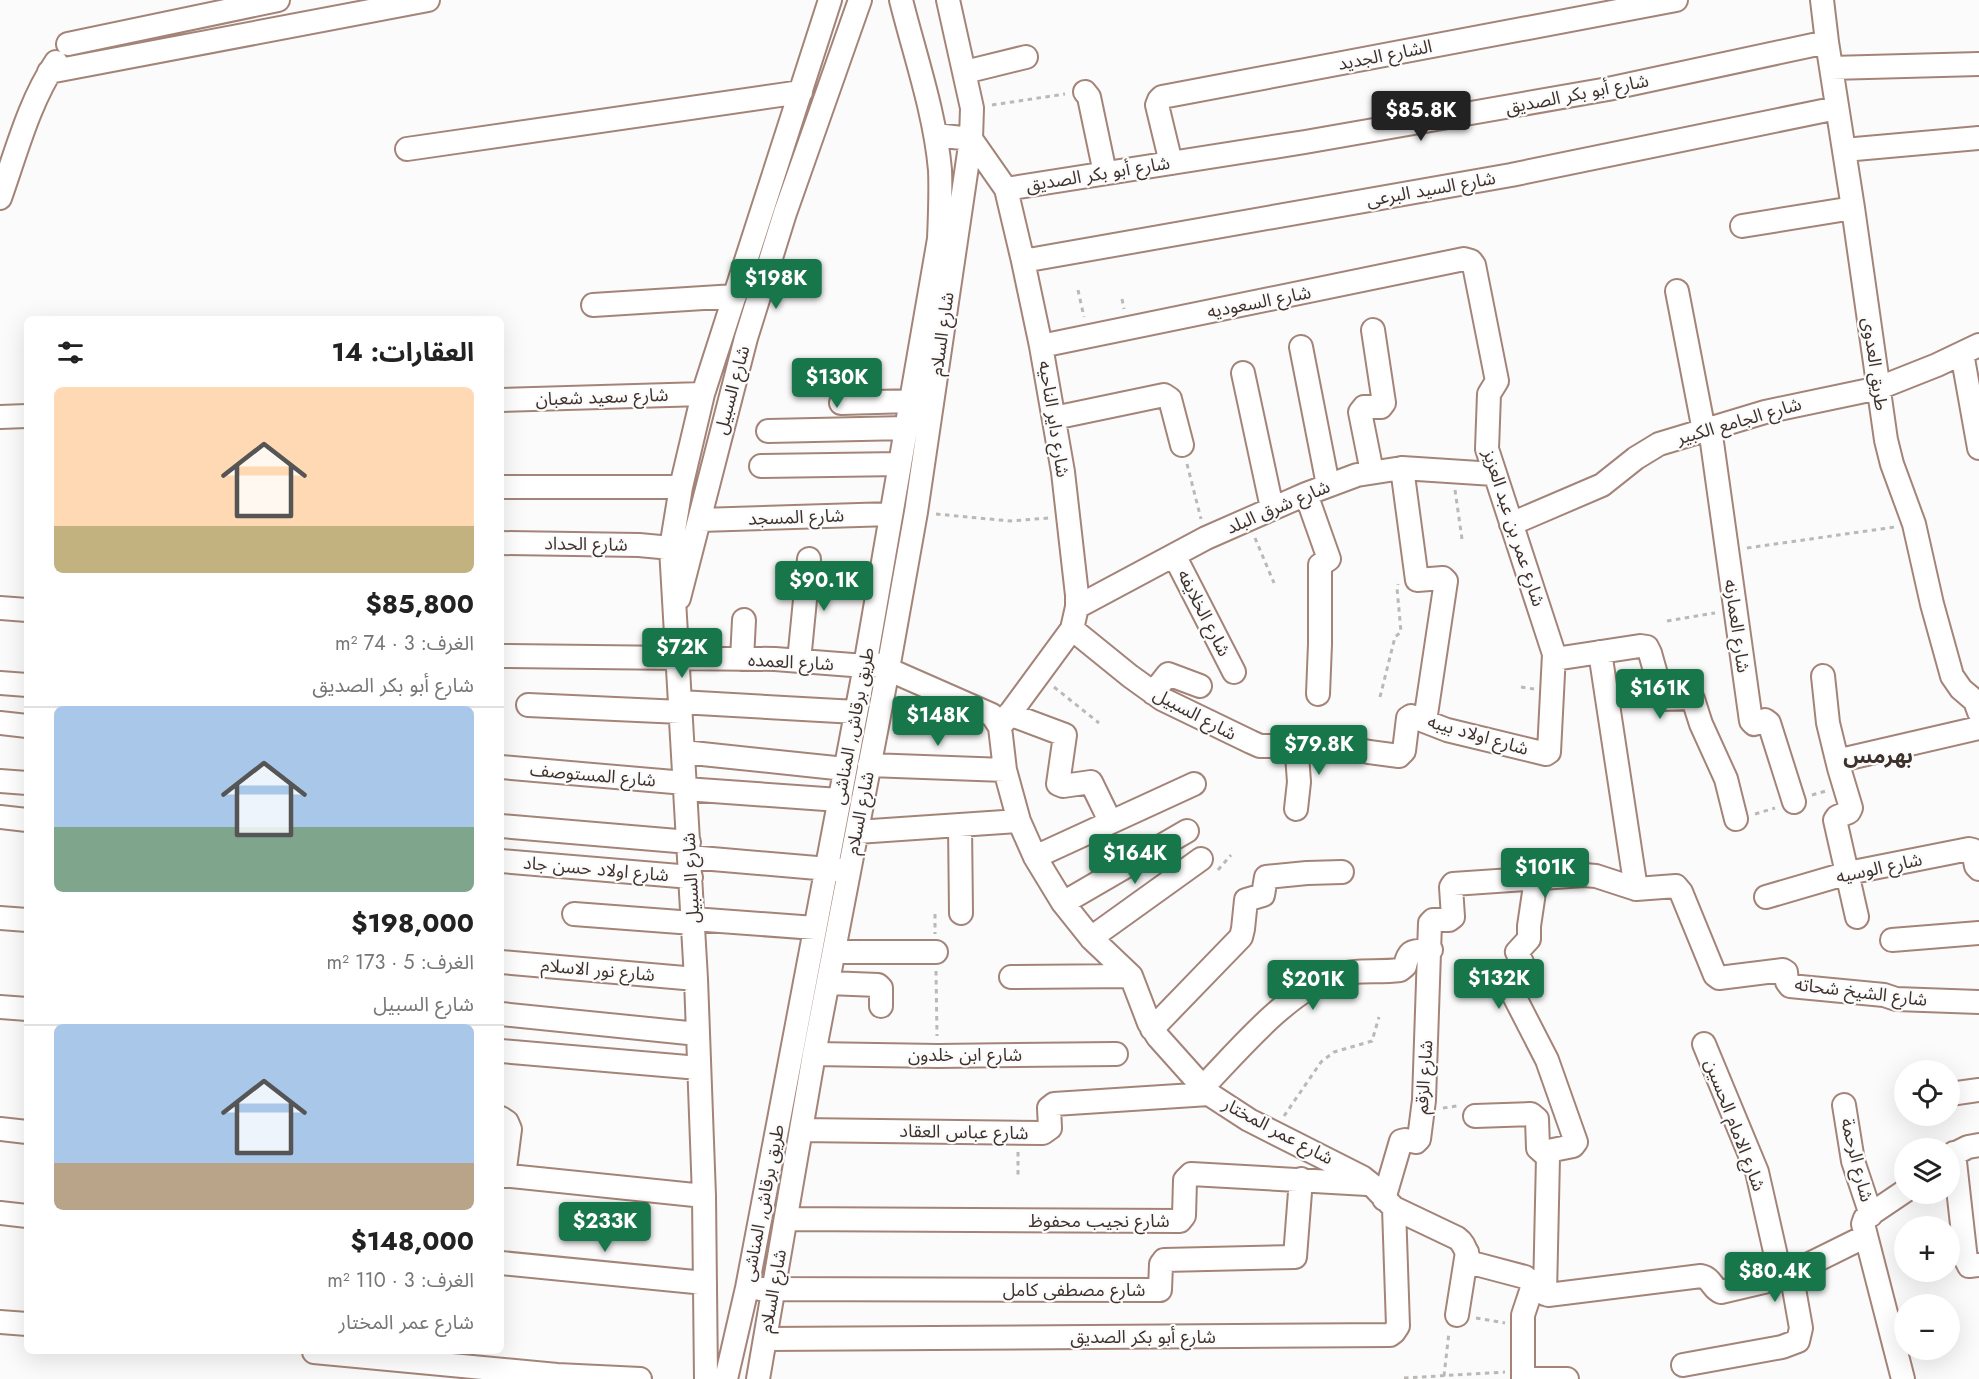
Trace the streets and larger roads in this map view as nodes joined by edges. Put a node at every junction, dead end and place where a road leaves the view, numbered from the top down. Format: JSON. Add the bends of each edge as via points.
{"nodes":[{"id":1,"x":278,"y":0,"type":"edge"},
{"id":2,"x":428,"y":0,"type":"edge"},
{"id":3,"x":830,"y":0,"type":"edge"},
{"id":4,"x":860,"y":0,"type":"edge"},
{"id":5,"x":901,"y":0,"type":"edge"},
{"id":6,"x":948,"y":0,"type":"edge"},
{"id":7,"x":1676,"y":0,"type":"edge"},
{"id":8,"x":1822,"y":0,"type":"edge"},
{"id":9,"x":1827,"y":42,"type":"junction"},
{"id":10,"x":1026,"y":57,"type":"dead end"},
{"id":11,"x":1979,"y":64,"type":"edge"},
{"id":12,"x":1831,"y":68,"type":"junction"},
{"id":13,"x":49,"y":72,"type":"junction"},
{"id":14,"x":965,"y":72,"type":"junction"},
{"id":15,"x":801,"y":92,"type":"junction"},
{"id":16,"x":1085,"y":92,"type":"road end"},
{"id":17,"x":1837,"y":108,"type":"junction"},
{"id":18,"x":935,"y":135,"type":"junction"},
{"id":19,"x":1979,"y":138,"type":"edge"},
{"id":20,"x":971,"y":139,"type":"junction"},
{"id":21,"x":407,"y":148,"type":"dead end"},
{"id":22,"x":1844,"y":150,"type":"junction"},
{"id":23,"x":1171,"y":163,"type":"junction"},
{"id":24,"x":1105,"y":173,"type":"junction"},
{"id":25,"x":1006,"y":189,"type":"junction"},
{"id":26,"x":0,"y":198,"type":"edge"},
{"id":27,"x":1853,"y":208,"type":"junction"},
{"id":28,"x":1742,"y":226,"type":"dead end"},
{"id":29,"x":1023,"y":261,"type":"junction"},
{"id":30,"x":1474,"y":265,"type":"joint"},
{"id":31,"x":1677,"y":291,"type":"dead end"},
{"id":32,"x":735,"y":296,"type":"junction"},
{"id":33,"x":593,"y":305,"type":"dead end"},
{"id":34,"x":1373,"y":330,"type":"dead end"},
{"id":35,"x":1041,"y":346,"type":"junction"},
{"id":36,"x":1301,"y":346,"type":"dead end"},
{"id":37,"x":1971,"y":349,"type":"edge"},
{"id":38,"x":1242,"y":373,"type":"dead end"},
{"id":39,"x":1880,"y":388,"type":"junction"},
{"id":40,"x":704,"y":394,"type":"junction"},
{"id":41,"x":504,"y":400,"type":"edge"},
{"id":42,"x":911,"y":401,"type":"junction"},
{"id":43,"x":841,"y":403,"type":"dead end"},
{"id":44,"x":24,"y":416,"type":"edge"},
{"id":45,"x":0,"y":417,"type":"edge"},
{"id":46,"x":1054,"y":418,"type":"junction"},
{"id":47,"x":907,"y":428,"type":"junction"},
{"id":48,"x":1707,"y":430,"type":"junction"},
{"id":49,"x":768,"y":431,"type":"dead end"},
{"id":50,"x":1182,"y":445,"type":"road end"},
{"id":51,"x":1979,"y":448,"type":"edge"},
{"id":52,"x":900,"y":464,"type":"junction"},
{"id":53,"x":761,"y":466,"type":"dead end"},
{"id":54,"x":1402,"y":468,"type":"junction"},
{"id":55,"x":1372,"y":472,"type":"junction"},
{"id":56,"x":1494,"y":474,"type":"junction"},
{"id":57,"x":1328,"y":485,"type":"junction"},
{"id":58,"x":681,"y":486,"type":"junction"},
{"id":59,"x":504,"y":487,"type":"edge"},
{"id":60,"x":1306,"y":494,"type":"junction"},
{"id":61,"x":1272,"y":508,"type":"junction"},
{"id":62,"x":891,"y":514,"type":"junction"},
{"id":63,"x":700,"y":520,"type":"junction"},
{"id":64,"x":1511,"y":524,"type":"junction"},
{"id":65,"x":504,"y":543,"type":"edge"},
{"id":66,"x":671,"y":548,"type":"junction"},
{"id":67,"x":1174,"y":555,"type":"junction"},
{"id":68,"x":809,"y":559,"type":"dead end"},
{"id":69,"x":1077,"y":606,"type":"junction"},
{"id":70,"x":0,"y":608,"type":"edge"},
{"id":71,"x":24,"y":610,"type":"edge"},
{"id":72,"x":675,"y":614,"type":"junction"},
{"id":73,"x":744,"y":620,"type":"dead end"},
{"id":74,"x":1072,"y":629,"type":"junction"},
{"id":75,"x":1600,"y":652,"type":"junction"},
{"id":76,"x":504,"y":656,"type":"edge"},
{"id":77,"x":678,"y":659,"type":"junction"},
{"id":78,"x":742,"y":659,"type":"junction"},
{"id":79,"x":1555,"y":659,"type":"junction"},
{"id":80,"x":799,"y":661,"type":"junction"},
{"id":81,"x":865,"y":663,"type":"junction"},
{"id":82,"x":888,"y":669,"type":"junction"},
{"id":83,"x":1233,"y":672,"type":"dead end"},
{"id":84,"x":1823,"y":676,"type":"dead end"},
{"id":85,"x":0,"y":683,"type":"edge"},
{"id":86,"x":24,"y":685,"type":"edge"},
{"id":87,"x":1200,"y":686,"type":"dead end"},
{"id":88,"x":1153,"y":693,"type":"junction"},
{"id":89,"x":1318,"y":694,"type":"dead end"},
{"id":90,"x":528,"y":705,"type":"dead end"},
{"id":91,"x":680,"y":707,"type":"junction"},
{"id":92,"x":856,"y":712,"type":"junction"},
{"id":93,"x":1979,"y":712,"type":"edge"},
{"id":94,"x":1005,"y":720,"type":"junction"},
{"id":95,"x":1425,"y":721,"type":"junction"},
{"id":96,"x":0,"y":723,"type":"edge"},
{"id":97,"x":24,"y":726,"type":"edge"},
{"id":98,"x":1979,"y":728,"type":"edge"},
{"id":99,"x":1296,"y":741,"type":"junction"},
{"id":100,"x":1404,"y":750,"type":"joint"},
{"id":101,"x":683,"y":752,"type":"junction"},
{"id":102,"x":1545,"y":753,"type":"joint"},
{"id":103,"x":869,"y":765,"type":"junction"},
{"id":104,"x":504,"y":767,"type":"edge"},
{"id":105,"x":1839,"y":768,"type":"junction"},
{"id":106,"x":845,"y":769,"type":"junction"},
{"id":107,"x":1005,"y":770,"type":"junction"},
{"id":108,"x":0,"y":781,"type":"edge"},
{"id":109,"x":24,"y":783,"type":"edge"},
{"id":110,"x":1194,"y":784,"type":"dead end"},
{"id":111,"x":685,"y":786,"type":"junction"},
{"id":112,"x":839,"y":800,"type":"junction"},
{"id":113,"x":1794,"y":802,"type":"dead end"},
{"id":114,"x":1296,"y":809,"type":"dead end"},
{"id":115,"x":0,"y":817,"type":"edge"},
{"id":116,"x":1736,"y":819,"type":"dead end"},
{"id":117,"x":24,"y":820,"type":"edge"},
{"id":118,"x":1019,"y":821,"type":"junction"},
{"id":119,"x":1110,"y":821,"type":"junction"},
{"id":120,"x":960,"y":825,"type":"junction"},
{"id":121,"x":504,"y":827,"type":"edge"},
{"id":122,"x":1187,"y":831,"type":"dead end"},
{"id":123,"x":857,"y":832,"type":"junction"},
{"id":124,"x":1035,"y":857,"type":"junction"},
{"id":125,"x":690,"y":859,"type":"junction"},
{"id":126,"x":1202,"y":859,"type":"dead end"},
{"id":127,"x":504,"y":861,"type":"edge"},
{"id":128,"x":826,"y":869,"type":"junction"},
{"id":129,"x":1979,"y":869,"type":"edge"},
{"id":130,"x":849,"y":871,"type":"junction"},
{"id":131,"x":1342,"y":872,"type":"dead end"},
{"id":132,"x":1848,"y":873,"type":"junction"},
{"id":133,"x":1536,"y":879,"type":"junction"},
{"id":134,"x":1636,"y":889,"type":"junction"},
{"id":135,"x":1766,"y":897,"type":"dead end"},
{"id":136,"x":1063,"y":903,"type":"junction"},
{"id":137,"x":961,"y":913,"type":"dead end"},
{"id":138,"x":574,"y":914,"type":"dead end"},
{"id":139,"x":1857,"y":917,"type":"dead end"},
{"id":140,"x":0,"y":918,"type":"edge"},
{"id":141,"x":24,"y":920,"type":"edge"},
{"id":142,"x":693,"y":921,"type":"junction"},
{"id":143,"x":814,"y":928,"type":"junction"},
{"id":144,"x":1979,"y":933,"type":"edge"},
{"id":145,"x":1091,"y":938,"type":"junction"},
{"id":146,"x":1892,"y":940,"type":"dead end"},
{"id":147,"x":1431,"y":950,"type":"junction"},
{"id":148,"x":834,"y":952,"type":"junction"},
{"id":149,"x":936,"y":952,"type":"road end"},
{"id":150,"x":504,"y":962,"type":"edge"},
{"id":151,"x":1131,"y":976,"type":"junction"},
{"id":152,"x":1011,"y":977,"type":"dead end"},
{"id":153,"x":696,"y":979,"type":"junction"},
{"id":154,"x":828,"y":983,"type":"junction"},
{"id":155,"x":1979,"y":1002,"type":"edge"},
{"id":156,"x":881,"y":1006,"type":"dead end"},
{"id":157,"x":0,"y":1007,"type":"edge"},
{"id":158,"x":24,"y":1009,"type":"edge"},
{"id":159,"x":504,"y":1014,"type":"edge"},
{"id":160,"x":1152,"y":1029,"type":"junction"},
{"id":161,"x":698,"y":1034,"type":"junction"},
{"id":162,"x":1704,"y":1044,"type":"dead end"},
{"id":163,"x":504,"y":1051,"type":"edge"},
{"id":164,"x":814,"y":1054,"type":"junction"},
{"id":165,"x":1116,"y":1054,"type":"dead end"},
{"id":166,"x":699,"y":1068,"type":"junction"},
{"id":167,"x":1206,"y":1090,"type":"junction"},
{"id":168,"x":1979,"y":1090,"type":"edge"},
{"id":169,"x":1960,"y":1093,"type":"edge"},
{"id":170,"x":1844,"y":1105,"type":"dead end"},
{"id":171,"x":1475,"y":1116,"type":"road end"},
{"id":172,"x":504,"y":1120,"type":"edge"},
{"id":173,"x":0,"y":1129,"type":"edge"},
{"id":174,"x":801,"y":1130,"type":"junction"},
{"id":175,"x":24,"y":1132,"type":"edge"},
{"id":176,"x":1979,"y":1145,"type":"edge"},
{"id":177,"x":1543,"y":1152,"type":"junction"},
{"id":178,"x":1960,"y":1152,"type":"edge"},
{"id":179,"x":504,"y":1164,"type":"edge"},
{"id":180,"x":504,"y":1176,"type":"edge"},
{"id":181,"x":1301,"y":1179,"type":"junction"},
{"id":182,"x":704,"y":1196,"type":"junction"},
{"id":183,"x":1383,"y":1197,"type":"junction"},
{"id":184,"x":1894,"y":1201,"type":"edge"},
{"id":185,"x":1959,"y":1204,"type":"edge"},
{"id":186,"x":0,"y":1213,"type":"edge"},
{"id":187,"x":24,"y":1216,"type":"edge"},
{"id":188,"x":786,"y":1219,"type":"junction"},
{"id":189,"x":1867,"y":1225,"type":"junction"},
{"id":190,"x":1467,"y":1252,"type":"junction"},
{"id":191,"x":504,"y":1263,"type":"edge"},
{"id":192,"x":1979,"y":1265,"type":"edge"},
{"id":193,"x":1786,"y":1275,"type":"junction"},
{"id":194,"x":705,"y":1283,"type":"junction"},
{"id":195,"x":747,"y":1288,"type":"junction"},
{"id":196,"x":1539,"y":1288,"type":"junction"},
{"id":197,"x":773,"y":1290,"type":"junction"},
{"id":198,"x":1457,"y":1315,"type":"dead end"},
{"id":199,"x":0,"y":1322,"type":"edge"},
{"id":200,"x":24,"y":1324,"type":"edge"},
{"id":201,"x":765,"y":1339,"type":"junction"},
{"id":202,"x":334,"y":1354,"type":"edge"},
{"id":203,"x":1683,"y":1365,"type":"dead end"},
{"id":204,"x":1526,"y":1376,"type":"edge"},
{"id":205,"x":640,"y":1379,"type":"edge"},
{"id":206,"x":706,"y":1379,"type":"edge"},
{"id":207,"x":726,"y":1379,"type":"edge"},
{"id":208,"x":758,"y":1379,"type":"edge"},
{"id":209,"x":1567,"y":1379,"type":"edge"},
{"id":210,"x":1903,"y":1379,"type":"edge"}],
"edges":[{"from":1,"to":13,"type":"street","via":[[70,40]]},
{"from":2,"to":13,"type":"street"},
{"from":3,"to":15,"type":"street","name":"شارع السبيل"},
{"from":4,"to":63,"type":"street","name":"شارع السبيل","via":[[753,315]]},
{"from":5,"to":18,"type":"street","name":"طريق برقاش, المناشى"},
{"from":6,"to":14,"type":"street"},
{"from":7,"to":23,"type":"street","name":"الشارع الجديد","via":[[1162,98],[1157,105]]},
{"from":8,"to":9,"type":"street","name":"طريق العدوى"},
{"from":9,"to":12,"type":"street","name":"طريق العدوى"},
{"from":9,"to":23,"type":"street","name":"شارع أبو بكر الصديق","via":[[1608,89]]},
{"from":10,"to":14,"type":"street"},
{"from":11,"to":12,"type":"street"},
{"from":12,"to":17,"type":"street","name":"طريق العدوى"},
{"from":13,"to":26,"type":"street"},
{"from":14,"to":20,"type":"street","via":[[972,108]]},
{"from":15,"to":21,"type":"street"},
{"from":15,"to":32,"type":"street","name":"شارع السبيل"},
{"from":16,"to":24,"type":"street"},
{"from":17,"to":22,"type":"street","name":"طريق العدوى"},
{"from":17,"to":29,"type":"street","name":"شارع السيد البرعى","via":[[1511,175]]},
{"from":18,"to":20,"type":"street"},
{"from":18,"to":42,"type":"street","name":"طريق برقاش, المناشى","via":[[941,204],[939,239]]},
{"from":19,"to":22,"type":"street"},
{"from":20,"to":25,"type":"street","name":"شارع داير الناحيه"},
{"from":20,"to":82,"type":"street","name":"شارع السلام","via":[[916,512]]},
{"from":22,"to":27,"type":"street","name":"طريق العدوى"},
{"from":23,"to":24,"type":"street","name":"شارع أبو بكر الصديق"},
{"from":24,"to":25,"type":"street","name":"شارع أبو بكر الصديق"},
{"from":25,"to":29,"type":"street","name":"شارع داير الناحيه"},
{"from":27,"to":28,"type":"street"},
{"from":27,"to":39,"type":"street","name":"طريق العدوى"},
{"from":29,"to":35,"type":"street","name":"شارع داير الناحيه"},
{"from":30,"to":35,"type":"street","name":"شارع السعوديه","via":[[1464,259]]},
{"from":30,"to":56,"type":"street","name":"شارع عمر بن عبد العزيز","via":[[1497,381],[1489,394],[1486,444]]},
{"from":31,"to":48,"type":"street","name":"شارع العمارنه"},
{"from":32,"to":33,"type":"street"},
{"from":32,"to":40,"type":"street","name":"شارع السبيل"},
{"from":34,"to":55,"type":"street","via":[[1383,405],[1364,407],[1360,412]]},
{"from":35,"to":46,"type":"street","name":"شارع داير الناحيه"},
{"from":36,"to":57,"type":"street"},
{"from":37,"to":39,"type":"street","name":"شارع الجامع الكبير"},
{"from":37,"to":51,"type":"street"},
{"from":38,"to":61,"type":"street"},
{"from":39,"to":48,"type":"street","name":"شارع الجامع الكبير","via":[[1787,406]]},
{"from":39,"to":93,"type":"street","name":"طريق العدوى","via":[[1889,453],[1914,524],[1952,676]]},
{"from":40,"to":41,"type":"street","name":"شارع سعيد شعبان"},
{"from":40,"to":58,"type":"street","name":"شارع السبيل"},
{"from":42,"to":43,"type":"street"},
{"from":42,"to":47,"type":"street","name":"طريق برقاش, المناشى"},
{"from":44,"to":45,"type":"street"},
{"from":46,"to":50,"type":"street","via":[[1164,395],[1170,399]]},
{"from":46,"to":69,"type":"street","name":"شارع داير الناحيه"},
{"from":47,"to":49,"type":"street"},
{"from":47,"to":52,"type":"street","name":"طريق برقاش, المناشى"},
{"from":48,"to":64,"type":"street","name":"شارع الجامع الكبير","via":[[1659,444],[1602,485]]},
{"from":48,"to":113,"type":"street","name":"شارع العمارنه","via":[[1751,721],[1769,723]]},
{"from":52,"to":53,"type":"street"},
{"from":52,"to":62,"type":"street","name":"طريق برقاش, المناشى"},
{"from":54,"to":55,"type":"street","name":"شارع شرق البلد"},
{"from":54,"to":56,"type":"street","name":"شارع شرق البلد"},
{"from":54,"to":95,"type":"street","via":[[1417,580],[1446,581]]},
{"from":55,"to":57,"type":"street","name":"شارع شرق البلد"},
{"from":56,"to":64,"type":"street","name":"شارع عمر بن عبد العزيز"},
{"from":57,"to":60,"type":"street","name":"شارع شرق البلد"},
{"from":58,"to":59,"type":"street"},
{"from":58,"to":66,"type":"street","name":"شارع السبيل"},
{"from":60,"to":61,"type":"street","name":"شارع شرق البلد"},
{"from":60,"to":89,"type":"street","via":[[1329,558],[1320,565]]},
{"from":61,"to":67,"type":"street","name":"شارع شرق البلد"},
{"from":62,"to":63,"type":"street","name":"شارع المسجد"},
{"from":62,"to":81,"type":"street","name":"طريق برقاش, المناشى"},
{"from":63,"to":72,"type":"street","name":"شارع السبيل"},
{"from":64,"to":79,"type":"street","name":"شارع عمر بن عبد العزيز"},
{"from":65,"to":66,"type":"street","name":"شارع الحداد"},
{"from":66,"to":72,"type":"street","name":"شارع السبيل"},
{"from":67,"to":69,"type":"street","name":"شارع شرق البلد"},
{"from":67,"to":83,"type":"street","name":"شارع الخلايفه"},
{"from":68,"to":80,"type":"street"},
{"from":69,"to":74,"type":"street","name":"شارع داير الناحيه"},
{"from":70,"to":71,"type":"street"},
{"from":72,"to":77,"type":"street","name":"شارع السبيل"},
{"from":73,"to":78,"type":"street"},
{"from":74,"to":88,"type":"street","name":"شارع السبيل"},
{"from":74,"to":94,"type":"street","name":"شارع داير الناحيه"},
{"from":75,"to":79,"type":"street"},
{"from":75,"to":116,"type":"street","via":[[1644,646],[1649,650],[1663,699],[1692,698],[1726,779]]},
{"from":75,"to":134,"type":"street"},
{"from":76,"to":77,"type":"street","name":"شارع العمده"},
{"from":77,"to":78,"type":"street","name":"شارع العمده"},
{"from":77,"to":91,"type":"street","name":"شارع السبيل"},
{"from":78,"to":80,"type":"street","name":"شارع العمده"},
{"from":79,"to":102,"type":"street","name":"شارع عمر بن عبد العزيز","via":[[1549,752]]},
{"from":80,"to":81,"type":"street","name":"شارع العمده"},
{"from":81,"to":82,"type":"street"},
{"from":81,"to":92,"type":"street","name":"طريق برقاش, المناشى"},
{"from":82,"to":94,"type":"street"},
{"from":82,"to":103,"type":"street","name":"شارع السلام"},
{"from":84,"to":105,"type":"street","via":[[1828,723]]},
{"from":85,"to":86,"type":"street"},
{"from":87,"to":88,"type":"street","via":[[1168,674]]},
{"from":88,"to":99,"type":"street","name":"شارع السبيل","via":[[1260,746]]},
{"from":90,"to":91,"type":"street"},
{"from":91,"to":92,"type":"street"},
{"from":91,"to":101,"type":"street","name":"شارع السبيل"},
{"from":92,"to":106,"type":"street","name":"طريق برقاش, المناشى"},
{"from":94,"to":107,"type":"street","name":"شارع عمر المختار"},
{"from":94,"to":119,"type":"street","via":[[1065,735],[1058,784],[1091,782]]},
{"from":95,"to":100,"type":"street","name":"شارع اولاد بيبه","via":[[1409,717]]},
{"from":95,"to":102,"type":"street","name":"شارع اولاد بيبه","via":[[1447,730]]},
{"from":96,"to":97,"type":"street"},
{"from":98,"to":105,"type":"street","via":[[1845,759]]},
{"from":99,"to":100,"type":"street","name":"شارع السبيل","via":[[1320,740],[1397,756]]},
{"from":99,"to":114,"type":"street"},
{"from":101,"to":106,"type":"street"},
{"from":101,"to":111,"type":"street","name":"شارع السبيل"},
{"from":103,"to":107,"type":"street"},
{"from":103,"to":123,"type":"street","name":"شارع السلام"},
{"from":104,"to":111,"type":"street","name":"شارع المستوصف"},
{"from":105,"to":132,"type":"street","via":[[1852,806],[1850,812],[1835,820]]},
{"from":106,"to":112,"type":"street","name":"طريق برقاش, المناشى"},
{"from":107,"to":118,"type":"street","name":"شارع عمر المختار"},
{"from":108,"to":109,"type":"street"},
{"from":110,"to":119,"type":"street"},
{"from":111,"to":112,"type":"street","name":"شارع المستوصف"},
{"from":111,"to":125,"type":"street","name":"شارع السبيل"},
{"from":112,"to":128,"type":"street","name":"طريق برقاش, المناشى"},
{"from":115,"to":117,"type":"street"},
{"from":118,"to":120,"type":"street"},
{"from":118,"to":124,"type":"street","name":"شارع عمر المختار"},
{"from":119,"to":124,"type":"street"},
{"from":120,"to":123,"type":"street"},
{"from":120,"to":137,"type":"street"},
{"from":121,"to":125,"type":"street"},
{"from":122,"to":136,"type":"street"},
{"from":123,"to":130,"type":"street","name":"شارع السلام"},
{"from":124,"to":136,"type":"street","name":"شارع عمر المختار"},
{"from":125,"to":127,"type":"street","name":"شارع اولاد حسن جاد"},
{"from":125,"to":128,"type":"street"},
{"from":125,"to":142,"type":"street","name":"شارع السبيل"},
{"from":126,"to":145,"type":"street"},
{"from":128,"to":130,"type":"street"},
{"from":128,"to":143,"type":"street","name":"طريق برقاش, المناشى"},
{"from":129,"to":132,"type":"street","name":"شارع الوسيه","via":[[1970,849]]},
{"from":130,"to":148,"type":"street","name":"شارع السلام"},
{"from":131,"to":160,"type":"street","via":[[1265,878],[1263,895],[1248,898],[1241,937]]},
{"from":132,"to":135,"type":"street","name":"شارع الوسيه"},
{"from":132,"to":139,"type":"street"},
{"from":133,"to":134,"type":"street","via":[[1590,875]]},
{"from":133,"to":147,"type":"street","name":"شارع الزقم","via":[[1454,884],[1453,917],[1431,921]]},
{"from":133,"to":177,"type":"street","via":[[1529,939],[1517,952],[1527,973],[1511,990],[1547,1060],[1576,1142]]},
{"from":134,"to":155,"type":"street","name":"شارع الشيخ شحاته","via":[[1679,888],[1719,978],[1783,970],[1789,986],[1896,999]]},
{"from":136,"to":145,"type":"street","name":"شارع عمر المختار"},
{"from":138,"to":142,"type":"street"},
{"from":140,"to":141,"type":"street"},
{"from":142,"to":143,"type":"street"},
{"from":142,"to":153,"type":"street","name":"شارع السبيل"},
{"from":143,"to":195,"type":"street","name":"طريق برقاش, المناشى"},
{"from":144,"to":146,"type":"street"},
{"from":145,"to":151,"type":"street","name":"شارع عمر المختار"},
{"from":147,"to":167,"type":"street","via":[[1410,952],[1400,970],[1346,973],[1315,985],[1261,1027]]},
{"from":147,"to":183,"type":"street","name":"شارع الزقم","via":[[1418,1141],[1400,1143]]},
{"from":148,"to":149,"type":"street"},
{"from":148,"to":154,"type":"street","name":"شارع السلام"},
{"from":150,"to":153,"type":"street","name":"شارع نور الاسلام"},
{"from":151,"to":152,"type":"street"},
{"from":151,"to":160,"type":"street","name":"شارع عمر المختار"},
{"from":153,"to":161,"type":"street","name":"شارع السبيل"},
{"from":154,"to":156,"type":"street","via":[[878,985]]},
{"from":154,"to":164,"type":"street","name":"شارع السلام"},
{"from":157,"to":158,"type":"street"},
{"from":159,"to":161,"type":"street"},
{"from":160,"to":167,"type":"street","name":"شارع عمر المختار"},
{"from":161,"to":166,"type":"street","name":"شارع السبيل"},
{"from":162,"to":193,"type":"street","name":"شارع الامام الحسين","via":[[1757,1172]]},
{"from":163,"to":166,"type":"street"},
{"from":164,"to":165,"type":"street","name":"شارع ابن خلدون"},
{"from":164,"to":174,"type":"street","name":"شارع السلام"},
{"from":166,"to":182,"type":"street","name":"شارع السبيل"},
{"from":167,"to":174,"type":"street","name":"شارع عباس العقاد","via":[[1054,1104],[1049,1108],[1047,1132]]},
{"from":167,"to":183,"type":"street","name":"شارع عمر المختار","via":[[1249,1120],[1342,1166]]},
{"from":168,"to":169,"type":"street"},
{"from":170,"to":189,"type":"street","name":"شارع الرحمة"},
{"from":171,"to":177,"type":"street","via":[[1534,1115],[1538,1148]]},
{"from":172,"to":179,"type":"street","via":[[510,1129]]},
{"from":173,"to":175,"type":"street"},
{"from":174,"to":188,"type":"street","name":"شارع السلام"},
{"from":176,"to":178,"type":"street"},
{"from":177,"to":196,"type":"street","via":[[1548,1157]]},
{"from":180,"to":182,"type":"street"},
{"from":181,"to":183,"type":"street","name":"شارع نجيب محفوظ"},
{"from":181,"to":188,"type":"street","name":"شارع نجيب محفوظ","via":[[1189,1175],[1180,1221]]},
{"from":181,"to":197,"type":"street","name":"شارع مصطفى كامل","via":[[1294,1257],[1164,1260],[1160,1290]]},
{"from":182,"to":194,"type":"street","name":"شارع السبيل"},
{"from":183,"to":190,"type":"street","name":"شارع عمر المختار","via":[[1457,1238]]},
{"from":183,"to":201,"type":"street","name":"شارع أبو بكر الصديق","via":[[1398,1326],[1388,1335]]},
{"from":184,"to":189,"type":"street"},
{"from":185,"to":192,"type":"street","via":[[1966,1260],[1969,1266]]},
{"from":186,"to":187,"type":"street"},
{"from":188,"to":197,"type":"street","name":"شارع السلام"},
{"from":189,"to":193,"type":"street","name":"شارع عمر المختار"},
{"from":189,"to":210,"type":"street","name":"شارع الرحمة"},
{"from":190,"to":196,"type":"street","name":"شارع عمر المختار","via":[[1476,1264],[1519,1275]]},
{"from":190,"to":198,"type":"street"},
{"from":191,"to":194,"type":"street"},
{"from":193,"to":196,"type":"street","name":"شارع عمر المختار","via":[[1721,1293],[1710,1279],[1701,1276],[1556,1295]]},
{"from":193,"to":203,"type":"street","name":"شارع الامام الحسين","via":[[1801,1328],[1798,1341]]},
{"from":194,"to":206,"type":"street","name":"شارع السبيل"},
{"from":195,"to":197,"type":"street","name":"شارع مصطفى كامل"},
{"from":195,"to":207,"type":"street","name":"طريق برقاش, المناشى"},
{"from":196,"to":204,"type":"street","via":[[1522,1315]]},
{"from":197,"to":201,"type":"street","name":"شارع السلام"},
{"from":199,"to":200,"type":"street"},
{"from":201,"to":208,"type":"street","name":"شارع السلام"},
{"from":202,"to":205,"type":"street","via":[[557,1376]]},
{"from":204,"to":209,"type":"street"}]}
